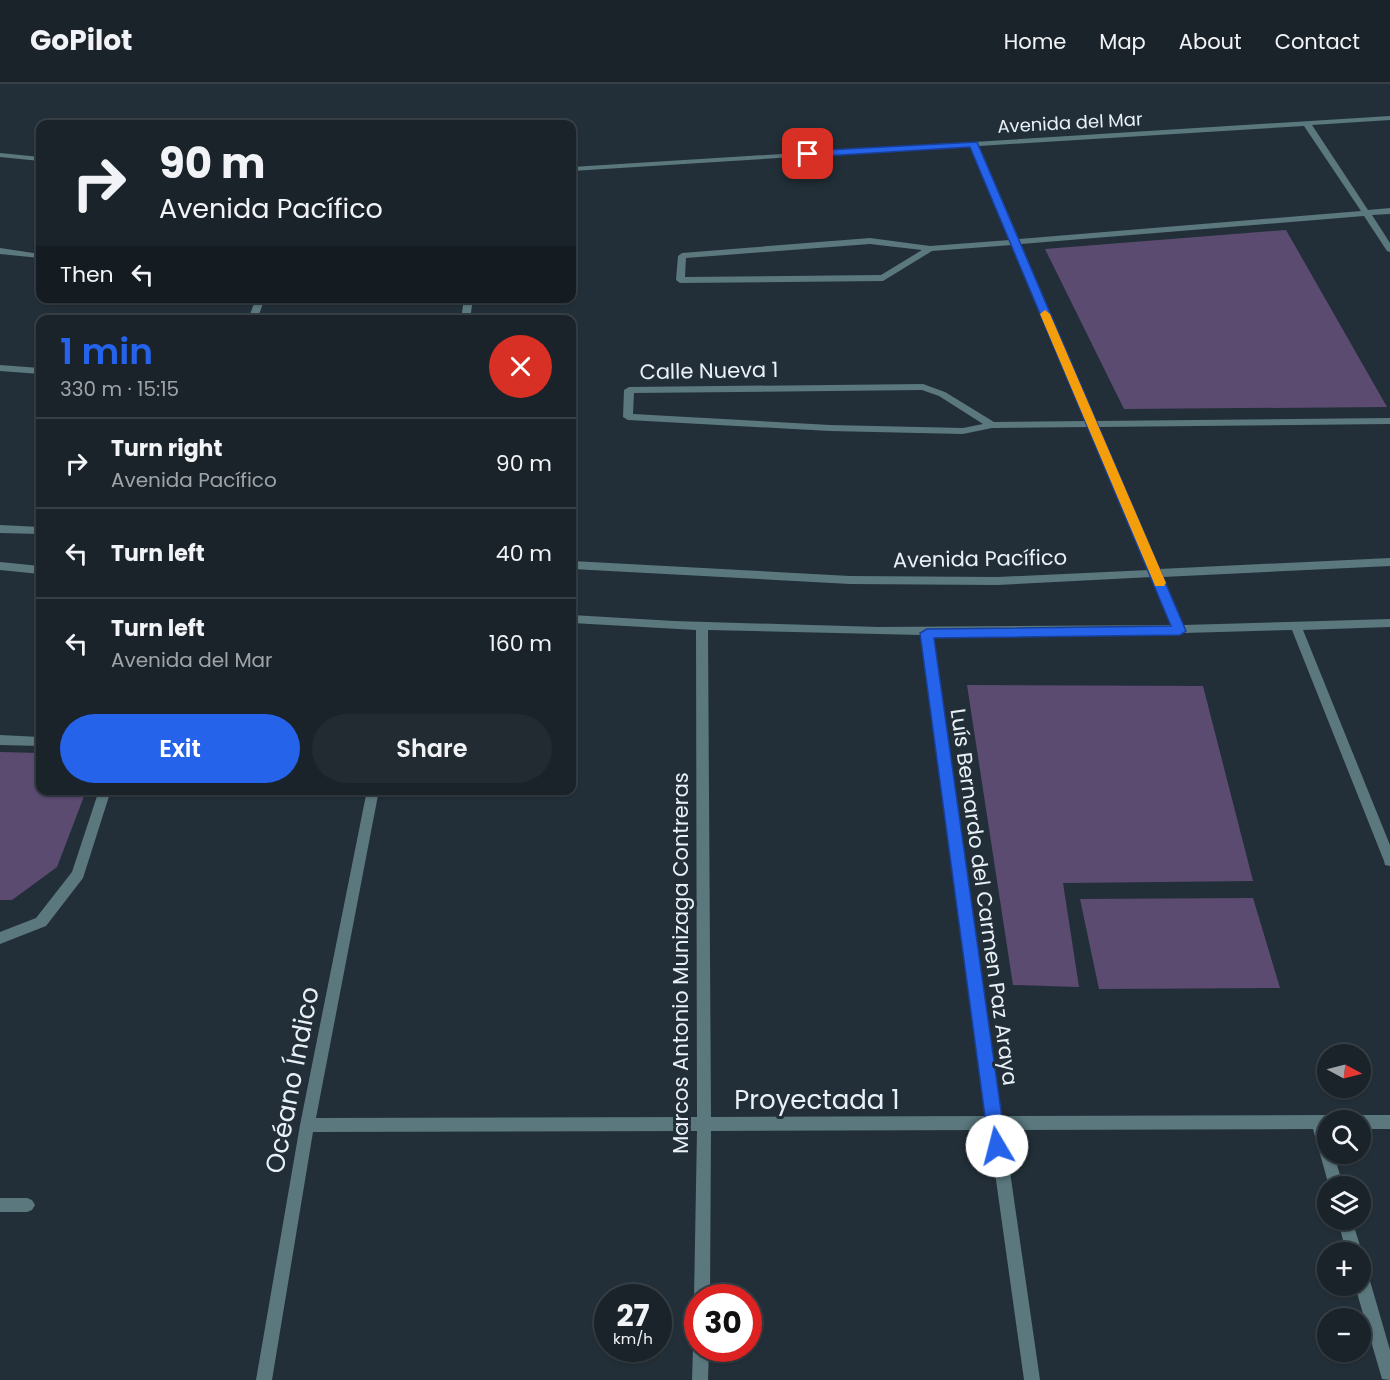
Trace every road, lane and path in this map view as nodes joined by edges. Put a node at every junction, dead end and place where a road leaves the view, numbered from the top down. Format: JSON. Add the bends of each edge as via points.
{"nodes":[{"id":1,"x":1390,"y":118,"type":"edge"},
{"id":2,"x":1307,"y":124,"type":"junction"},
{"id":3,"x":974,"y":144,"type":"junction"},
{"id":4,"x":0,"y":155,"type":"edge"},
{"id":5,"x":36,"y":159,"type":"edge"},
{"id":6,"x":576,"y":169,"type":"edge"},
{"id":7,"x":1390,"y":211,"type":"edge"},
{"id":8,"x":1367,"y":212,"type":"junction"},
{"id":9,"x":1013,"y":241,"type":"junction"},
{"id":10,"x":930,"y":249,"type":"junction"},
{"id":11,"x":1390,"y":249,"type":"edge"},
{"id":12,"x":0,"y":251,"type":"edge"},
{"id":13,"x":36,"y":256,"type":"edge"},
{"id":14,"x":0,"y":368,"type":"edge"},
{"id":15,"x":36,"y":371,"type":"edge"},
{"id":16,"x":1390,"y":421,"type":"edge"},
{"id":17,"x":1092,"y":424,"type":"junction"},
{"id":18,"x":992,"y":425,"type":"junction"},
{"id":19,"x":0,"y":529,"type":"edge"},
{"id":20,"x":36,"y":531,"type":"edge"},
{"id":21,"x":1390,"y":562,"type":"edge"},
{"id":22,"x":576,"y":565,"type":"edge"},
{"id":23,"x":0,"y":566,"type":"edge"},
{"id":24,"x":36,"y":570,"type":"edge"},
{"id":25,"x":1156,"y":574,"type":"junction"},
{"id":26,"x":576,"y":619,"type":"edge"},
{"id":27,"x":1390,"y":623,"type":"edge"},
{"id":28,"x":1296,"y":626,"type":"junction"},
{"id":29,"x":702,"y":627,"type":"junction"},
{"id":30,"x":1180,"y":631,"type":"junction"},
{"id":31,"x":927,"y":633,"type":"junction"},
{"id":32,"x":0,"y":740,"type":"edge"},
{"id":33,"x":36,"y":742,"type":"edge"},
{"id":34,"x":103,"y":795,"type":"edge"},
{"id":35,"x":372,"y":795,"type":"edge"},
{"id":36,"x":1390,"y":861,"type":"edge"},
{"id":37,"x":0,"y":938,"type":"edge"},
{"id":38,"x":1317,"y":1122,"type":"edge"},
{"id":39,"x":1371,"y":1122,"type":"edge"},
{"id":40,"x":1390,"y":1122,"type":"edge"},
{"id":41,"x":994,"y":1123,"type":"junction"},
{"id":42,"x":704,"y":1124,"type":"junction"},
{"id":43,"x":307,"y":1125,"type":"junction"},
{"id":44,"x":27,"y":1204,"type":"dead end"},
{"id":45,"x":0,"y":1205,"type":"edge"},
{"id":46,"x":702,"y":1284,"type":"edge"},
{"id":47,"x":1366,"y":1296,"type":"edge"},
{"id":48,"x":701,"y":1362,"type":"edge"},
{"id":49,"x":1390,"y":1379,"type":"edge"},
{"id":50,"x":264,"y":1380,"type":"edge"},
{"id":51,"x":700,"y":1380,"type":"edge"},
{"id":52,"x":1032,"y":1380,"type":"edge"}],
"edges":[{"from":1,"to":2,"type":"street","name":"Avenida del Mar"},
{"from":2,"to":3,"type":"street","name":"Avenida del Mar"},
{"from":2,"to":8,"type":"street"},
{"from":3,"to":6,"type":"street","name":"Avenida del Mar"},
{"from":3,"to":9,"type":"street"},
{"from":4,"to":5,"type":"street"},
{"from":7,"to":8,"type":"street"},
{"from":8,"to":9,"type":"street"},
{"from":8,"to":11,"type":"street"},
{"from":9,"to":10,"type":"street"},
{"from":9,"to":17,"type":"street"},
{"from":10,"to":10,"type":"street","via":[[870,241],[682,256],[680,280],[884,278]]},
{"from":12,"to":13,"type":"street"},
{"from":14,"to":15,"type":"street"},
{"from":16,"to":17,"type":"street","name":"Calle Nueva 1"},
{"from":17,"to":18,"type":"street","name":"Calle Nueva 1"},
{"from":17,"to":25,"type":"street"},
{"from":18,"to":18,"type":"street","name":"Calle Nueva 1","via":[[963,430],[841,428],[628,417],[629,390],[923,387],[942,394]]},
{"from":19,"to":20,"type":"street"},
{"from":21,"to":25,"type":"street","name":"Avenida Pacífico"},
{"from":22,"to":25,"type":"street","name":"Avenida Pacífico","via":[[850,580]]},
{"from":23,"to":24,"type":"street"},
{"from":25,"to":30,"type":"street"},
{"from":26,"to":29,"type":"street"},
{"from":27,"to":28,"type":"street"},
{"from":28,"to":30,"type":"street"},
{"from":28,"to":36,"type":"street"},
{"from":29,"to":31,"type":"street"},
{"from":29,"to":42,"type":"street","name":"Marcos Antonio Munizaga Contreras"},
{"from":30,"to":31,"type":"street"},
{"from":31,"to":41,"type":"street","name":"Luís Bernardo del Carmen Paz Araya"},
{"from":32,"to":33,"type":"street"},
{"from":34,"to":37,"type":"street","via":[[78,874],[41,922]]},
{"from":35,"to":43,"type":"street","name":"Océano Índico"},
{"from":38,"to":41,"type":"street","name":"Proyectada 1"},
{"from":39,"to":40,"type":"street"},
{"from":41,"to":42,"type":"street","name":"Proyectada 1"},
{"from":41,"to":52,"type":"street","name":"Luís Bernardo del Carmen Paz Araya"},
{"from":42,"to":43,"type":"street","name":"Proyectada 1"},
{"from":42,"to":46,"type":"street","name":"Marcos Antonio Munizaga Contreras"},
{"from":43,"to":50,"type":"street","name":"Océano Índico"},
{"from":44,"to":45,"type":"street"},
{"from":47,"to":49,"type":"street"},
{"from":48,"to":51,"type":"street"}]}
